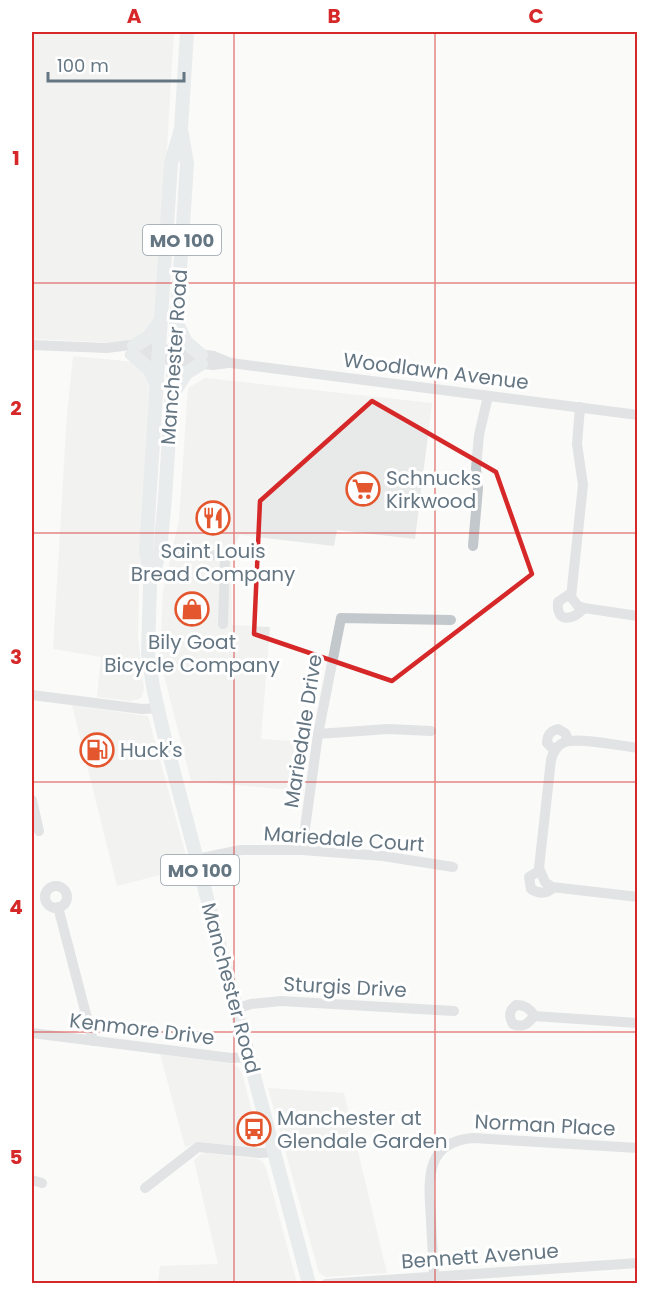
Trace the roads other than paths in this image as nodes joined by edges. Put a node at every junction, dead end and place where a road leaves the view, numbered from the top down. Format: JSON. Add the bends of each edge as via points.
{"nodes":[{"id":1,"x":187,"y":32,"type":"edge"},
{"id":2,"x":181,"y":129,"type":"junction"},
{"id":3,"x":161,"y":319,"type":"junction"},
{"id":4,"x":176,"y":322,"type":"junction"},
{"id":5,"x":32,"y":345,"type":"edge"},
{"id":6,"x":133,"y":350,"type":"junction"},
{"id":7,"x":159,"y":353,"type":"junction"},
{"id":8,"x":174,"y":356,"type":"junction"},
{"id":9,"x":201,"y":359,"type":"junction"},
{"id":10,"x":157,"y":385,"type":"junction"},
{"id":11,"x":171,"y":396,"type":"junction"},
{"id":12,"x":488,"y":396,"type":"junction"},
{"id":13,"x":580,"y":407,"type":"junction"},
{"id":14,"x":638,"y":414,"type":"edge"},
{"id":15,"x":473,"y":546,"type":"dead end"},
{"id":16,"x":160,"y":552,"type":"junction"},
{"id":17,"x":150,"y":585,"type":"junction"},
{"id":18,"x":571,"y":593,"type":"junction"},
{"id":19,"x":584,"y":608,"type":"junction"},
{"id":20,"x":638,"y":616,"type":"edge"},
{"id":21,"x":451,"y":621,"type":"dead end"},
{"id":22,"x":223,"y":624,"type":"dead end"},
{"id":23,"x":32,"y":695,"type":"edge"},
{"id":24,"x":158,"y":708,"type":"junction"},
{"id":25,"x":431,"y":731,"type":"dead end"},
{"id":26,"x":318,"y":734,"type":"junction"},
{"id":27,"x":638,"y":748,"type":"edge"},
{"id":28,"x":32,"y":800,"type":"edge"},
{"id":29,"x":39,"y":831,"type":"dead end"},
{"id":30,"x":302,"y":850,"type":"junction"},
{"id":31,"x":197,"y":859,"type":"junction"},
{"id":32,"x":453,"y":867,"type":"dead end"},
{"id":33,"x":539,"y":871,"type":"junction"},
{"id":34,"x":549,"y":885,"type":"junction"},
{"id":35,"x":638,"y":897,"type":"edge"},
{"id":36,"x":58,"y":907,"type":"dead end"},
{"id":37,"x":236,"y":1009,"type":"junction"},
{"id":38,"x":454,"y":1011,"type":"dead end"},
{"id":39,"x":534,"y":1016,"type":"dead end"},
{"id":40,"x":638,"y":1023,"type":"edge"},
{"id":41,"x":32,"y":1033,"type":"edge"},
{"id":42,"x":93,"y":1041,"type":"junction"},
{"id":43,"x":249,"y":1057,"type":"junction"},
{"id":44,"x":638,"y":1148,"type":"edge"},
{"id":45,"x":274,"y":1152,"type":"junction"},
{"id":46,"x":145,"y":1188,"type":"dead end"},
{"id":47,"x":638,"y":1263,"type":"edge"},
{"id":48,"x":434,"y":1277,"type":"junction"},
{"id":49,"x":499,"y":1279,"type":"edge"},
{"id":50,"x":309,"y":1284,"type":"edge"},
{"id":51,"x":326,"y":1284,"type":"edge"}],
"edges":[{"from":1,"to":2,"type":"main road","name":"Manchester Road","number":"MO 100"},
{"from":2,"to":3,"type":"main road","name":"Manchester Road","number":"MO 100","via":[[171,163]]},
{"from":2,"to":4,"type":"main road","name":"Manchester Road","number":"MO 100","via":[[187,164]]},
{"from":3,"to":6,"type":"main road","via":[[149,337]]},
{"from":3,"to":7,"type":"main road","name":"Manchester Road","number":"MO 100"},
{"from":4,"to":8,"type":"main road","name":"Manchester Road","number":"MO 100"},
{"from":4,"to":9,"type":"main road"},
{"from":5,"to":6,"type":"street","name":"Woodlawn Avenue"},
{"from":6,"to":7,"type":"street","name":"Woodlawn Avenue"},
{"from":6,"to":10,"type":"main road"},
{"from":7,"to":8,"type":"street","name":"Woodlawn Avenue"},
{"from":7,"to":10,"type":"main road","name":"Manchester Road","number":"MO 100"},
{"from":8,"to":9,"type":"street","name":"Woodlawn Avenue"},
{"from":8,"to":11,"type":"main road","name":"Manchester Road","number":"MO 100"},
{"from":9,"to":11,"type":"main road"},
{"from":9,"to":12,"type":"street","name":"Woodlawn Avenue","via":[[214,356],[231,363]]},
{"from":10,"to":17,"type":"main road","name":"Manchester Road","number":"MO 100","via":[[146,550]]},
{"from":11,"to":16,"type":"main road","name":"Manchester Road","number":"MO 100"},
{"from":12,"to":13,"type":"street","name":"Woodlawn Avenue"},
{"from":12,"to":15,"type":"street","via":[[479,435]]},
{"from":13,"to":14,"type":"street","name":"Woodlawn Avenue"},
{"from":13,"to":18,"type":"street","via":[[577,444],[583,485]]},
{"from":16,"to":17,"type":"main road","name":"Manchester Road","number":"MO 100"},
{"from":16,"to":22,"type":"street","via":[[225,556]]},
{"from":17,"to":24,"type":"main road","name":"Manchester Road","number":"MO 100","via":[[148,653]]},
{"from":18,"to":19,"type":"street","via":[[578,606]]},
{"from":18,"to":19,"type":"street","via":[[558,602],[561,616],[574,618]]},
{"from":19,"to":20,"type":"street"},
{"from":21,"to":26,"type":"street","name":"Mariedale Drive","via":[[341,618]]},
{"from":23,"to":24,"type":"street"},
{"from":24,"to":31,"type":"main road","name":"Manchester Road","number":"MO 100"},
{"from":25,"to":26,"type":"street","via":[[388,729]]},
{"from":26,"to":30,"type":"street","name":"Mariedale Drive"},
{"from":27,"to":33,"type":"street","via":[[580,741],[561,745],[551,760]]},
{"from":28,"to":29,"type":"street"},
{"from":30,"to":31,"type":"street","name":"Mariedale Court","via":[[241,850]]},
{"from":30,"to":32,"type":"street","name":"Mariedale Court","via":[[383,856]]},
{"from":31,"to":37,"type":"main road","name":"Manchester Road","number":"MO 100"},
{"from":33,"to":34,"type":"street"},
{"from":33,"to":34,"type":"street","via":[[529,877],[531,889],[544,893]]},
{"from":34,"to":35,"type":"street"},
{"from":36,"to":42,"type":"street"},
{"from":37,"to":38,"type":"street","name":"Sturgis Drive","via":[[281,1001]]},
{"from":37,"to":43,"type":"main road","name":"Manchester Road","number":"MO 100"},
{"from":39,"to":40,"type":"street"},
{"from":41,"to":42,"type":"street","name":"Kenmore Drive"},
{"from":42,"to":43,"type":"street","name":"Kenmore Drive"},
{"from":43,"to":45,"type":"main road","name":"Manchester Road","number":"MO 100"},
{"from":44,"to":48,"type":"street","name":"Norman Place","via":[[473,1138],[451,1143],[434,1161],[428,1178]]},
{"from":45,"to":46,"type":"street","via":[[198,1147]]},
{"from":45,"to":50,"type":"main road","name":"Manchester Road","number":"MO 100"},
{"from":47,"to":49,"type":"street","name":"Bennett Avenue"},
{"from":48,"to":49,"type":"street","name":"Bennett Avenue"},
{"from":48,"to":51,"type":"street","name":"Bennett Avenue"}]}
